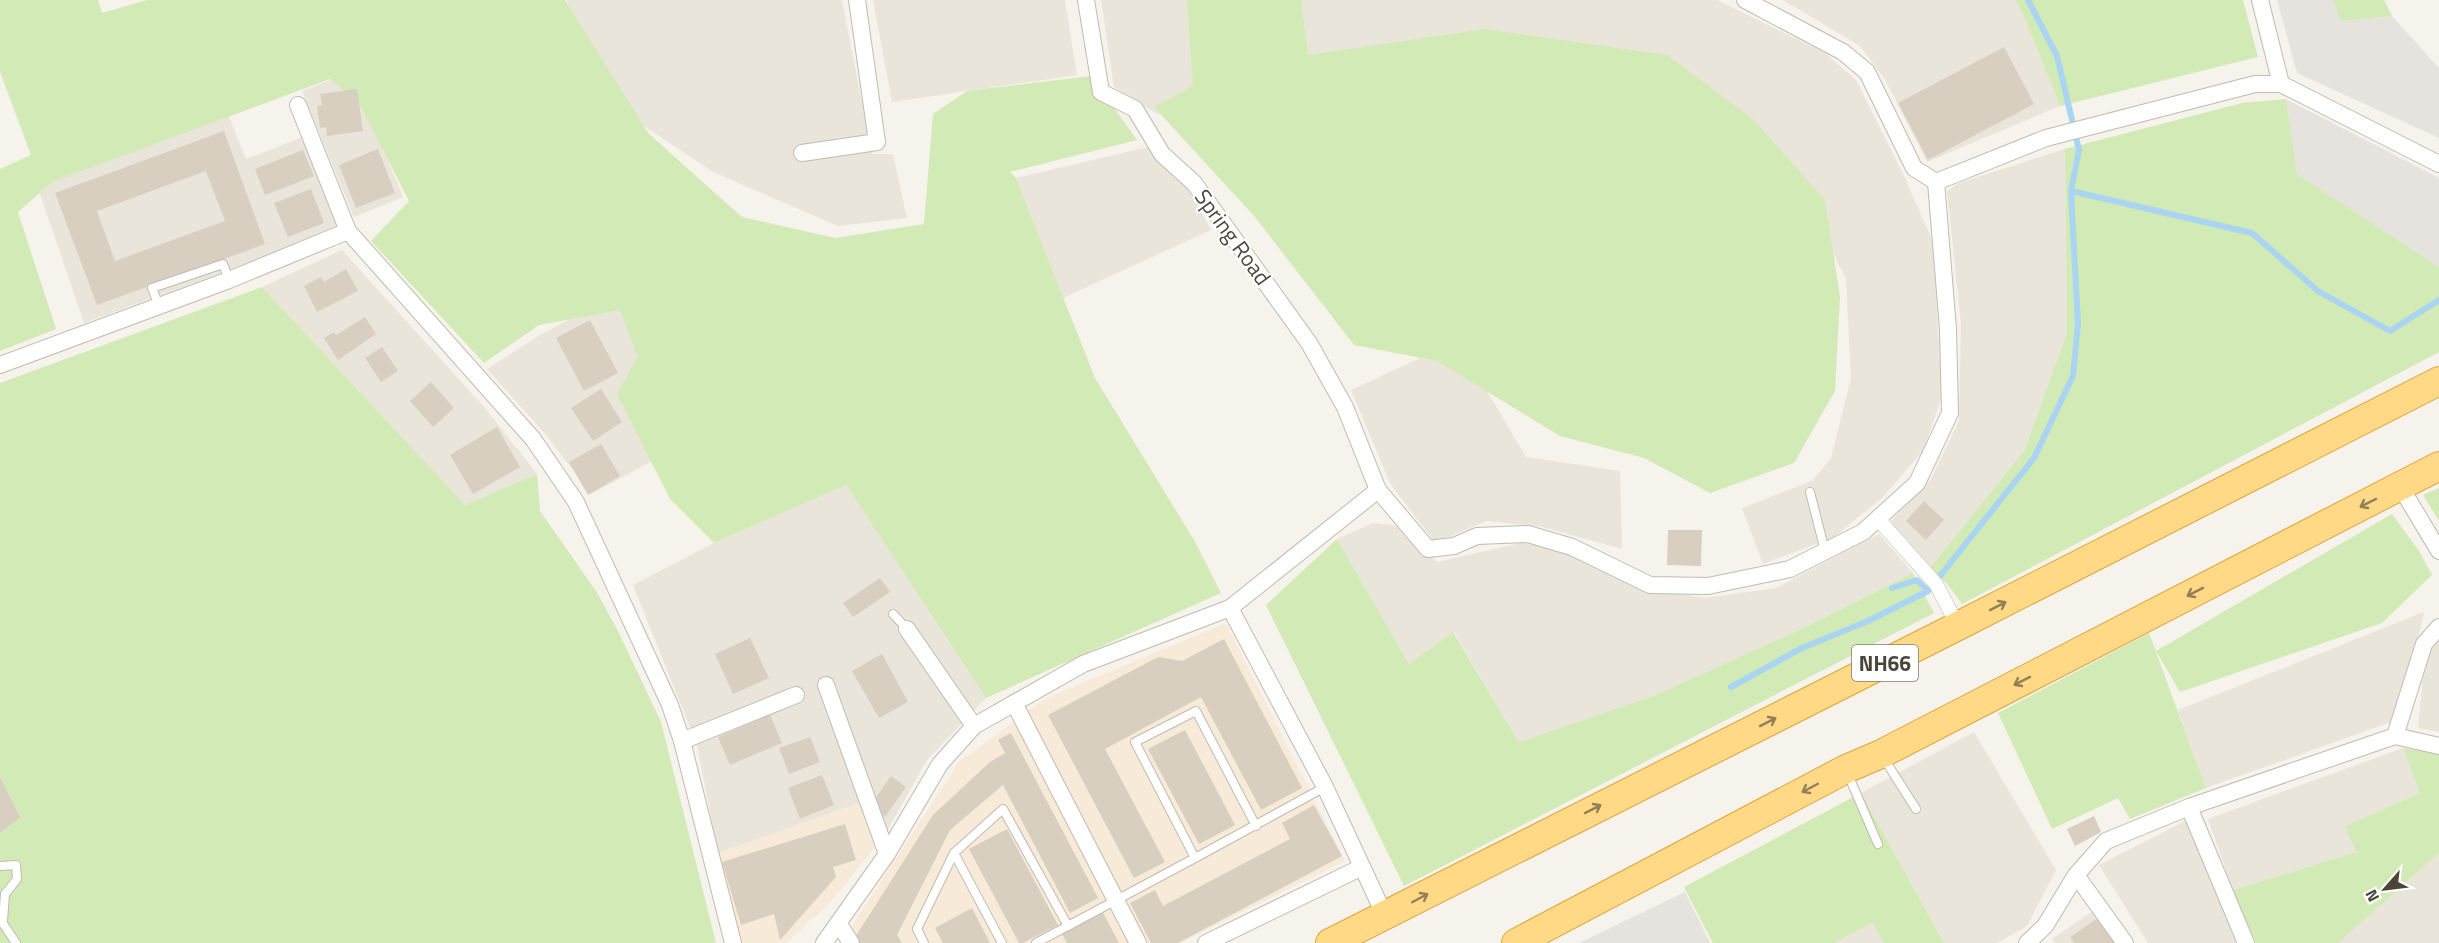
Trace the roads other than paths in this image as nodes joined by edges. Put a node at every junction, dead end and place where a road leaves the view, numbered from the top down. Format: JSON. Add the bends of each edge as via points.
{"nodes":[{"id":1,"x":857,"y":0,"type":"edge"},
{"id":2,"x":1086,"y":0,"type":"edge"},
{"id":3,"x":1744,"y":0,"type":"edge"},
{"id":4,"x":2260,"y":0,"type":"edge"},
{"id":5,"x":2281,"y":84,"type":"junction"},
{"id":6,"x":298,"y":105,"type":"dead end"},
{"id":7,"x":802,"y":153,"type":"dead end"},
{"id":8,"x":2439,"y":164,"type":"edge"},
{"id":9,"x":1936,"y":182,"type":"junction"},
{"id":10,"x":348,"y":231,"type":"junction"},
{"id":11,"x":0,"y":365,"type":"edge"},
{"id":12,"x":2439,"y":381,"type":"edge"},
{"id":13,"x":2439,"y":466,"type":"edge"},
{"id":14,"x":2400,"y":486,"type":"junction"},
{"id":15,"x":1378,"y":489,"type":"junction"},
{"id":16,"x":1810,"y":492,"type":"dead end"},
{"id":17,"x":1878,"y":519,"type":"junction"},
{"id":18,"x":1825,"y":551,"type":"junction"},
{"id":19,"x":2439,"y":551,"type":"edge"},
{"id":20,"x":1230,"y":608,"type":"junction"},
{"id":21,"x":893,"y":614,"type":"dead end"},
{"id":22,"x":1958,"y":627,"type":"junction"},
{"id":23,"x":2439,"y":627,"type":"edge"},
{"id":24,"x":907,"y":629,"type":"joint"},
{"id":25,"x":826,"y":685,"type":"dead end"},
{"id":26,"x":796,"y":695,"type":"dead end"},
{"id":27,"x":1014,"y":703,"type":"junction"},
{"id":28,"x":974,"y":726,"type":"junction"},
{"id":29,"x":2395,"y":736,"type":"junction"},
{"id":30,"x":682,"y":741,"type":"junction"},
{"id":31,"x":2439,"y":746,"type":"edge"},
{"id":32,"x":1881,"y":754,"type":"junction"},
{"id":33,"x":1846,"y":769,"type":"junction"},
{"id":34,"x":1325,"y":788,"type":"junction"},
{"id":35,"x":2189,"y":807,"type":"junction"},
{"id":36,"x":1916,"y":809,"type":"dead end"},
{"id":37,"x":1256,"y":826,"type":"junction"},
{"id":38,"x":1878,"y":844,"type":"dead end"},
{"id":39,"x":954,"y":853,"type":"junction"},
{"id":40,"x":887,"y":854,"type":"junction"},
{"id":41,"x":1196,"y":858,"type":"junction"},
{"id":42,"x":0,"y":866,"type":"edge"},
{"id":43,"x":1362,"y":867,"type":"junction"},
{"id":44,"x":2076,"y":875,"type":"junction"},
{"id":45,"x":1115,"y":900,"type":"junction"},
{"id":46,"x":1385,"y":916,"type":"junction"},
{"id":47,"x":1,"y":920,"type":"edge"},
{"id":48,"x":839,"y":924,"type":"junction"},
{"id":49,"x":1068,"y":926,"type":"junction"},
{"id":50,"x":16,"y":943,"type":"edge"},
{"id":51,"x":733,"y":943,"type":"edge"},
{"id":52,"x":824,"y":943,"type":"edge"},
{"id":53,"x":851,"y":943,"type":"edge"},
{"id":54,"x":924,"y":943,"type":"edge"},
{"id":55,"x":1002,"y":943,"type":"edge"},
{"id":56,"x":1036,"y":943,"type":"edge"},
{"id":57,"x":1138,"y":943,"type":"edge"},
{"id":58,"x":1206,"y":943,"type":"edge"},
{"id":59,"x":1330,"y":943,"type":"edge"},
{"id":60,"x":1516,"y":943,"type":"edge"},
{"id":61,"x":2027,"y":943,"type":"edge"},
{"id":62,"x":2125,"y":943,"type":"edge"},
{"id":63,"x":2246,"y":943,"type":"edge"}],
"edges":[{"from":1,"to":7,"type":"street","via":[[877,142]]},
{"from":2,"to":15,"type":"street","name":"Spring Road","via":[[1101,92],[1135,109],[1162,154],[1194,183],[1309,343],[1345,407]]},
{"from":3,"to":9,"type":"street","via":[[1843,52],[1867,72],[1914,168]]},
{"from":4,"to":5,"type":"street"},
{"from":5,"to":8,"type":"street"},
{"from":5,"to":9,"type":"street","via":[[2255,84],[2068,131]]},
{"from":6,"to":10,"type":"street"},
{"from":9,"to":17,"type":"street","via":[[1948,329],[1950,413],[1917,483]]},
{"from":10,"to":11,"type":"street","via":[[230,280]]},
{"from":10,"to":30,"type":"street","via":[[533,439],[576,502],[670,705]]},
{"from":22,"to":12,"type":"highway","number":"NH66","one_way":true},
{"from":13,"to":14,"type":"highway"},
{"from":14,"to":19,"type":"street"},
{"from":14,"to":32,"type":"highway","one_way":true},
{"from":15,"to":18,"type":"street","via":[[1428,549],[1454,546],[1477,536],[1528,534],[1572,547],[1650,585],[1708,586],[1790,569]]},
{"from":15,"to":20,"type":"street"},
{"from":16,"to":18,"type":"lane"},
{"from":17,"to":18,"type":"street","via":[[1863,532]]},
{"from":17,"to":22,"type":"street","via":[[1936,584]]},
{"from":20,"to":27,"type":"street","via":[[1083,664]]},
{"from":20,"to":34,"type":"street"},
{"from":21,"to":24,"type":"lane"},
{"from":46,"to":22,"type":"highway","number":"NH66","one_way":true},
{"from":23,"to":29,"type":"street","via":[[2424,644]]},
{"from":24,"to":28,"type":"street"},
{"from":25,"to":40,"type":"street"},
{"from":26,"to":30,"type":"street"},
{"from":27,"to":28,"type":"street"},
{"from":27,"to":45,"type":"street"},
{"from":28,"to":40,"type":"street","via":[[940,764]]},
{"from":29,"to":31,"type":"street"},
{"from":29,"to":35,"type":"street"},
{"from":30,"to":51,"type":"street"},
{"from":32,"to":33,"type":"highway"},
{"from":32,"to":36,"type":"lane"},
{"from":33,"to":38,"type":"lane"},
{"from":33,"to":60,"type":"highway","one_way":true},
{"from":34,"to":37,"type":"lane"},
{"from":34,"to":43,"type":"street"},
{"from":35,"to":44,"type":"street","via":[[2106,841]]},
{"from":35,"to":63,"type":"street"},
{"from":37,"to":41,"type":"lane"},
{"from":37,"to":41,"type":"lane","via":[[1196,711],[1135,742]]},
{"from":39,"to":49,"type":"lane","via":[[1003,809]]},
{"from":39,"to":54,"type":"lane","via":[[917,929]]},
{"from":39,"to":55,"type":"lane"},
{"from":40,"to":48,"type":"street"},
{"from":41,"to":45,"type":"lane"},
{"from":42,"to":47,"type":"lane","via":[[16,865],[17,879],[5,894]]},
{"from":43,"to":46,"type":"street"},
{"from":43,"to":58,"type":"street"},
{"from":44,"to":61,"type":"street","via":[[2045,926]]},
{"from":44,"to":62,"type":"street"},
{"from":45,"to":49,"type":"lane"},
{"from":45,"to":57,"type":"street"},
{"from":46,"to":59,"type":"highway","number":"NH66"},
{"from":47,"to":50,"type":"lane"},
{"from":48,"to":52,"type":"street"},
{"from":48,"to":53,"type":"street"},
{"from":49,"to":56,"type":"lane"}]}
